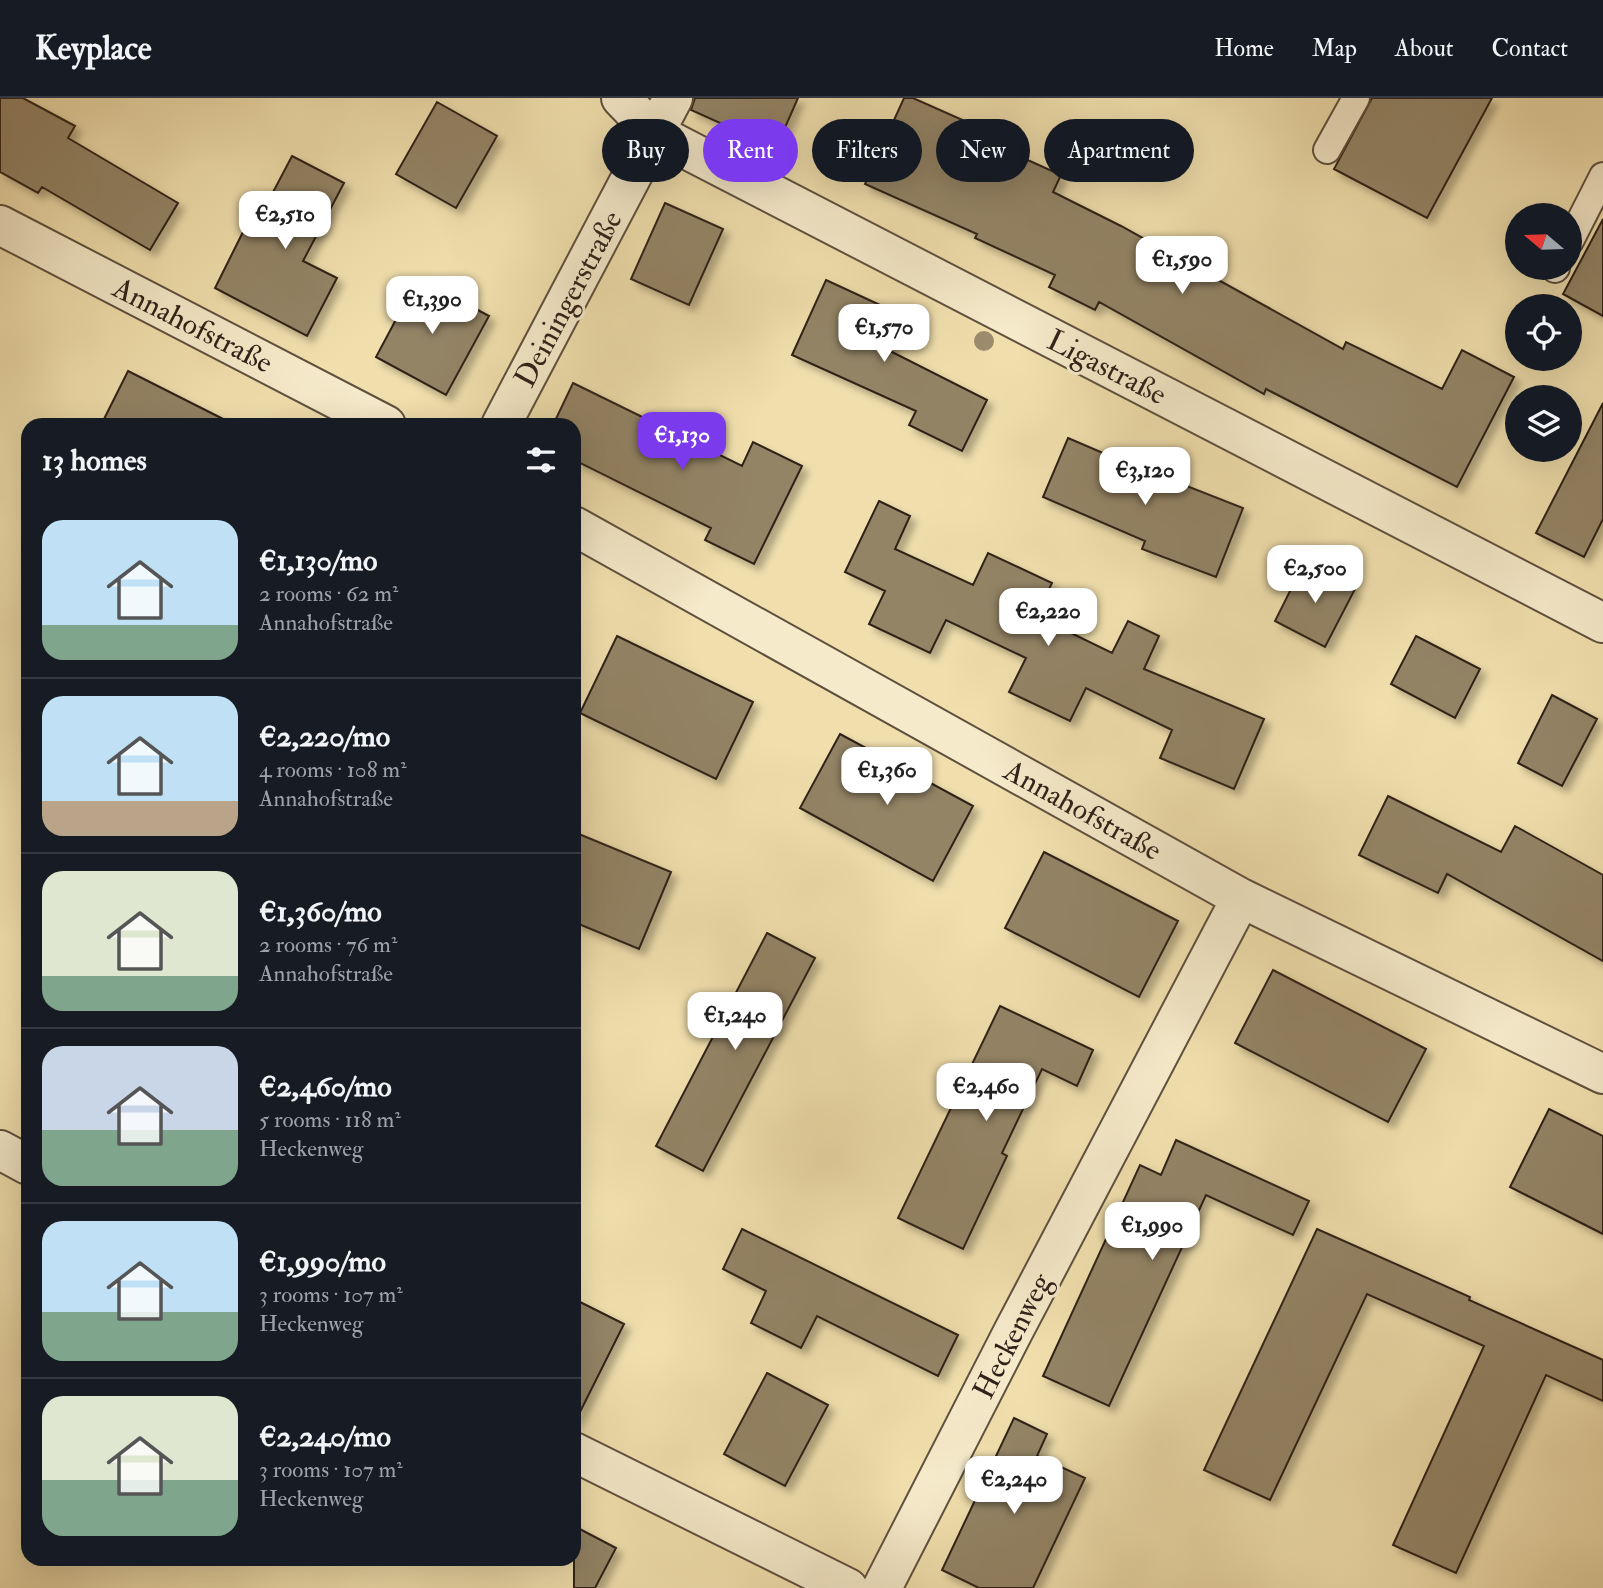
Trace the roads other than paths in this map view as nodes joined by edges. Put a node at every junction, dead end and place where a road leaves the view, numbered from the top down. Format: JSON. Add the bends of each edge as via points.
{"nodes":[{"id":1,"x":621,"y":98,"type":"edge"},
{"id":2,"x":673,"y":98,"type":"edge"},
{"id":3,"x":1356,"y":98,"type":"edge"},
{"id":4,"x":640,"y":119,"type":"edge"},
{"id":5,"x":662,"y":119,"type":"edge"},
{"id":6,"x":1327,"y":150,"type":"dead end"},
{"id":7,"x":689,"y":152,"type":"edge"},
{"id":8,"x":1603,"y":176,"type":"edge"},
{"id":9,"x":629,"y":182,"type":"edge"},
{"id":10,"x":1582,"y":217,"type":"edge"},
{"id":11,"x":0,"y":225,"type":"edge"},
{"id":12,"x":372,"y":418,"type":"edge"},
{"id":13,"x":505,"y":418,"type":"edge"},
{"id":14,"x":581,"y":530,"type":"edge"},
{"id":15,"x":1603,"y":623,"type":"edge"},
{"id":16,"x":1241,"y":898,"type":"junction"},
{"id":17,"x":1603,"y":1074,"type":"edge"},
{"id":18,"x":581,"y":1455,"type":"edge"},
{"id":19,"x":848,"y":1588,"type":"edge"},
{"id":20,"x":882,"y":1588,"type":"edge"}],
"edges":[{"from":1,"to":4,"type":"street","name":"Ligastraße"},
{"from":2,"to":5,"type":"street","name":"Deiningerstraße"},
{"from":3,"to":6,"type":"lane"},
{"from":7,"to":15,"type":"street","name":"Ligastraße"},
{"from":8,"to":10,"type":"lane"},
{"from":9,"to":13,"type":"street","name":"Deiningerstraße"},
{"from":11,"to":12,"type":"street","name":"Annahofstraße"},
{"from":14,"to":16,"type":"street","name":"Annahofstraße"},
{"from":16,"to":17,"type":"street","name":"Annahofstraße"},
{"from":16,"to":20,"type":"street","name":"Heckenweg"},
{"from":18,"to":19,"type":"street"}]}
